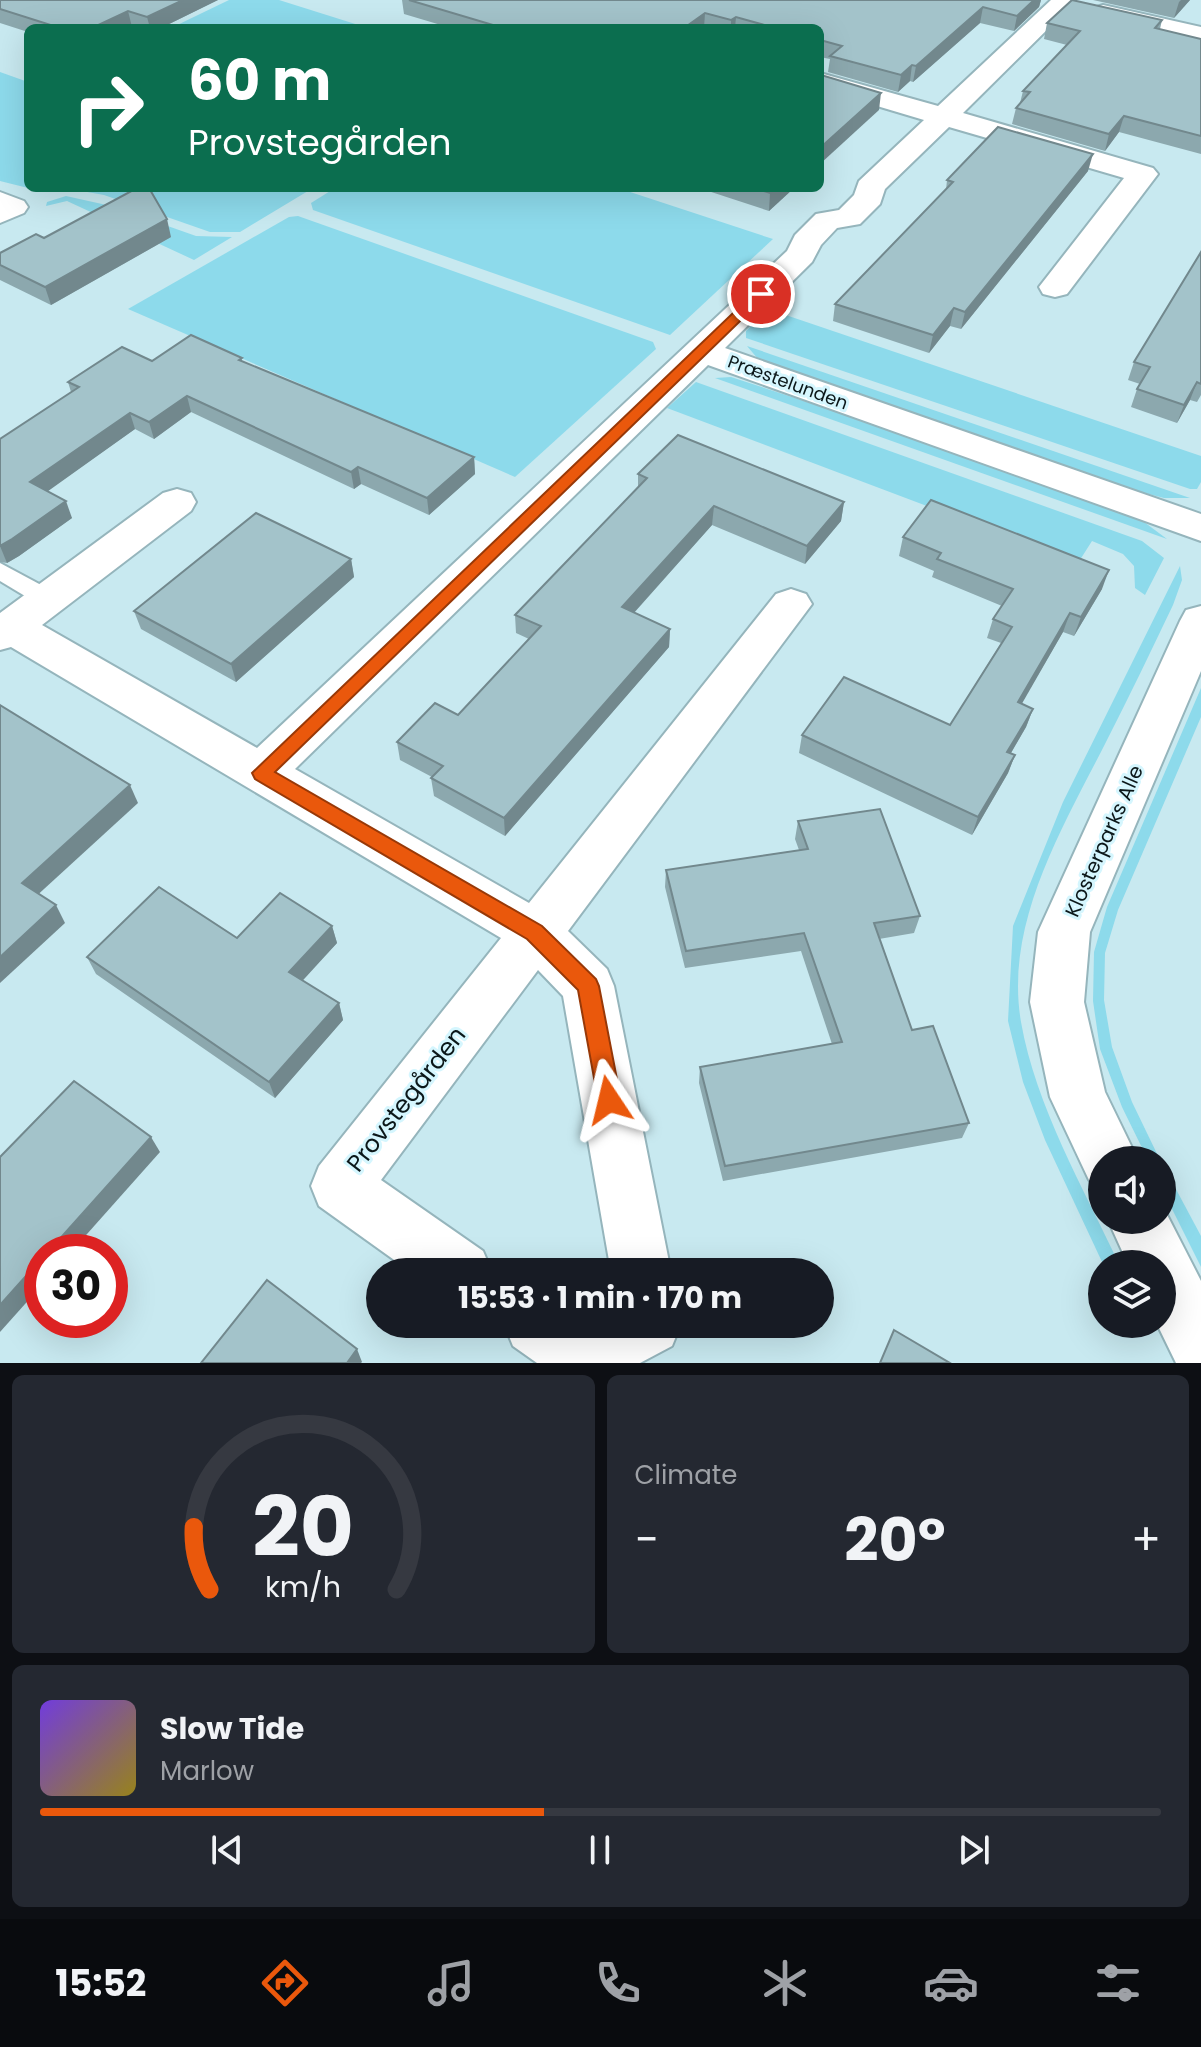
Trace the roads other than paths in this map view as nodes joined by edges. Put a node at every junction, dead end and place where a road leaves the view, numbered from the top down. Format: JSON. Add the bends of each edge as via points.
{"nodes":[{"id":1,"x":1053,"y":2,"type":"edge"},
{"id":2,"x":1201,"y":35,"type":"edge"},
{"id":3,"x":824,"y":82,"type":"edge"},
{"id":4,"x":947,"y":116,"type":"junction"},
{"id":5,"x":0,"y":201,"type":"edge"},
{"id":6,"x":0,"y":214,"type":"edge"},
{"id":7,"x":1055,"y":287,"type":"dead end"},
{"id":8,"x":702,"y":351,"type":"junction"},
{"id":9,"x":177,"y":502,"type":"dead end"},
{"id":10,"x":1201,"y":528,"type":"edge"},
{"id":11,"x":0,"y":571,"type":"edge"},
{"id":12,"x":48,"y":599,"type":"junction"},
{"id":13,"x":791,"y":604,"type":"dead end"},
{"id":14,"x":1201,"y":621,"type":"edge"},
{"id":15,"x":6,"y":631,"type":"edge"},
{"id":16,"x":261,"y":773,"type":"junction"},
{"id":17,"x":535,"y":932,"type":"junction"},
{"id":18,"x":1102,"y":1146,"type":"edge"},
{"id":19,"x":442,"y":1258,"type":"edge"},
{"id":20,"x":638,"y":1258,"type":"edge"},
{"id":21,"x":1176,"y":1296,"type":"edge"},
{"id":22,"x":555,"y":1338,"type":"edge"},
{"id":23,"x":623,"y":1338,"type":"edge"},
{"id":24,"x":1201,"y":1347,"type":"edge"}],
"edges":[{"from":1,"to":2,"type":"street","name":"Præstelunden"},
{"from":1,"to":4,"type":"street","name":"Præstelunden"},
{"from":3,"to":4,"type":"street"},
{"from":4,"to":7,"type":"street","via":[[1143,174]]},
{"from":4,"to":8,"type":"street","name":"Præstelunden","via":[[870,187],[869,198],[849,217],[827,221],[801,255]]},
{"from":5,"to":6,"type":"street","via":[[13,207]]},
{"from":8,"to":10,"type":"street","name":"Præstelunden"},
{"from":8,"to":16,"type":"street"},
{"from":9,"to":12,"type":"street"},
{"from":11,"to":12,"type":"lane"},
{"from":12,"to":15,"type":"street"},
{"from":13,"to":17,"type":"street","name":"Provstegården"},
{"from":14,"to":18,"type":"street","name":"Klosterparks Alle","via":[[1064,932],[1057,1002],[1078,1097]]},
{"from":15,"to":16,"type":"street"},
{"from":16,"to":17,"type":"street"},
{"from":17,"to":19,"type":"street","name":"Provstegården","via":[[340,1186]]},
{"from":17,"to":20,"type":"street","via":[[588,986]]},
{"from":21,"to":24,"type":"street"},
{"from":22,"to":23,"type":"street","via":[[584,1358]]}]}
